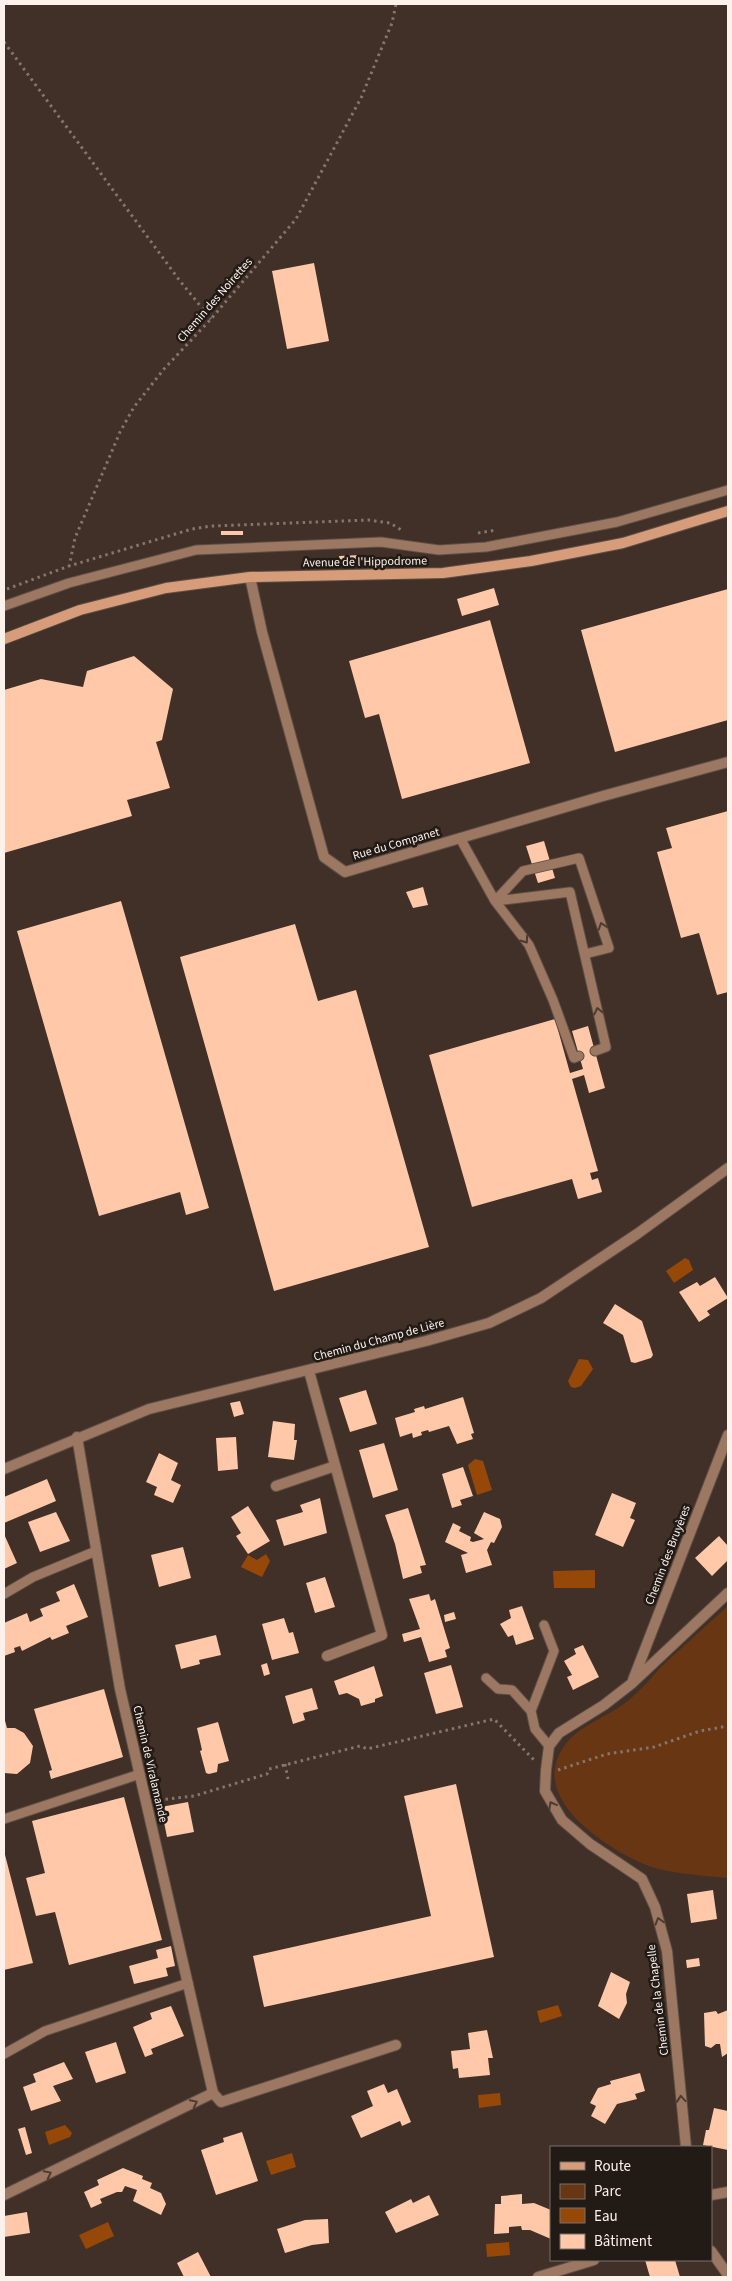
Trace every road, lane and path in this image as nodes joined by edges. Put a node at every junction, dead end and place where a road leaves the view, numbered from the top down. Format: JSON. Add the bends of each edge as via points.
{"nodes":[{"id":1,"x":396,"y":4,"type":"edge"},
{"id":2,"x":4,"y":42,"type":"edge"},
{"id":3,"x":211,"y":319,"type":"junction"},
{"id":4,"x":728,"y":490,"type":"edge"},
{"id":5,"x":728,"y":511,"type":"edge"},
{"id":6,"x":250,"y":577,"type":"junction"},
{"id":7,"x":69,"y":584,"type":"junction"},
{"id":8,"x":4,"y":606,"type":"edge"},
{"id":9,"x":4,"y":639,"type":"edge"},
{"id":10,"x":728,"y":762,"type":"edge"},
{"id":11,"x":460,"y":838,"type":"junction"},
{"id":12,"x":495,"y":901,"type":"junction"},
{"id":13,"x":585,"y":954,"type":"junction"},
{"id":14,"x":595,"y":1051,"type":"dead end"},
{"id":15,"x":579,"y":1056,"type":"dead end"},
{"id":16,"x":728,"y":1168,"type":"edge"},
{"id":17,"x":309,"y":1371,"type":"junction"},
{"id":18,"x":728,"y":1435,"type":"edge"},
{"id":19,"x":77,"y":1438,"type":"junction"},
{"id":20,"x":335,"y":1466,"type":"junction"},
{"id":21,"x":4,"y":1469,"type":"edge"},
{"id":22,"x":276,"y":1486,"type":"dead end"},
{"id":23,"x":96,"y":1551,"type":"junction"},
{"id":24,"x":728,"y":1593,"type":"edge"},
{"id":25,"x":4,"y":1594,"type":"edge"},
{"id":26,"x":544,"y":1625,"type":"dead end"},
{"id":27,"x":327,"y":1656,"type":"dead end"},
{"id":28,"x":486,"y":1678,"type":"dead end"},
{"id":29,"x":632,"y":1684,"type":"junction"},
{"id":30,"x":532,"y":1711,"type":"junction"},
{"id":31,"x":728,"y":1726,"type":"edge"},
{"id":32,"x":549,"y":1746,"type":"junction"},
{"id":33,"x":526,"y":1753,"type":"dead end"},
{"id":34,"x":286,"y":1764,"type":"junction"},
{"id":35,"x":140,"y":1774,"type":"junction"},
{"id":36,"x":288,"y":1778,"type":"dead end"},
{"id":37,"x":557,"y":1780,"type":"dead end"},
{"id":38,"x":146,"y":1800,"type":"junction"},
{"id":39,"x":4,"y":1818,"type":"edge"},
{"id":40,"x":188,"y":1983,"type":"junction"},
{"id":41,"x":396,"y":2045,"type":"dead end"},
{"id":42,"x":4,"y":2054,"type":"edge"},
{"id":43,"x":213,"y":2093,"type":"junction"},
{"id":44,"x":686,"y":2146,"type":"edge"},
{"id":45,"x":728,"y":2192,"type":"edge"},
{"id":46,"x":4,"y":2195,"type":"edge"},
{"id":47,"x":712,"y":2195,"type":"edge"},
{"id":48,"x":712,"y":2252,"type":"edge"},
{"id":49,"x":591,"y":2261,"type":"edge"},
{"id":50,"x":728,"y":2275,"type":"edge"},
{"id":51,"x":538,"y":2277,"type":"edge"}],
"edges":[{"from":1,"to":3,"type":"path","name":"Chemin des Noirettes","via":[[392,23],[361,98],[296,219]]},
{"from":2,"to":3,"type":"path"},
{"from":3,"to":7,"type":"path","name":"Chemin des Noirettes","via":[[164,369],[134,407],[120,432],[75,538]]},
{"from":4,"to":7,"type":"lane","name":"Avenue de l'Hippodrome","via":[[616,522],[486,547],[439,550],[381,542],[196,550]]},
{"from":5,"to":6,"type":"main road","name":"Avenue de l'Hippodrome","via":[[623,543],[521,563],[443,573]]},
{"from":6,"to":9,"type":"main road","name":"Avenue de l'Hippodrome","via":[[166,588],[107,602]]},
{"from":6,"to":11,"type":"street","name":"Rue du Companet","via":[[324,857],[344,872]]},
{"from":7,"to":8,"type":"lane","name":"Avenue de l'Hippodrome"},
{"from":10,"to":11,"type":"street","name":"Rue du Companet"},
{"from":11,"to":12,"type":"lane"},
{"from":12,"to":13,"type":"lane","via":[[570,892]]},
{"from":13,"to":12,"type":"lane","one_way":true,"via":[[610,948],[579,858],[523,871]]},
{"from":12,"to":15,"type":"lane","one_way":true,"via":[[528,944],[574,1058]]},
{"from":14,"to":13,"type":"lane","one_way":true,"via":[[606,1047]]},
{"from":16,"to":17,"type":"street","name":"Chemin du Champ de Lière","via":[[541,1298],[489,1323]]},
{"from":17,"to":19,"type":"street","name":"Chemin du Champ de Lière","via":[[149,1409]]},
{"from":17,"to":20,"type":"street"},
{"from":18,"to":29,"type":"street","name":"Chemin des Bruyères"},
{"from":19,"to":21,"type":"street","name":"Chemin du Champ de Lière"},
{"from":19,"to":23,"type":"street","name":"Chemin de Viralamande"},
{"from":20,"to":22,"type":"street"},
{"from":20,"to":27,"type":"street","via":[[382,1635]]},
{"from":23,"to":25,"type":"lane","via":[[33,1577]]},
{"from":23,"to":35,"type":"street","name":"Chemin de Viralamande","via":[[120,1689]]},
{"from":24,"to":29,"type":"street"},
{"from":26,"to":30,"type":"lane","via":[[554,1651]]},
{"from":28,"to":30,"type":"lane","via":[[498,1689],[512,1690]]},
{"from":29,"to":32,"type":"street","via":[[559,1733]]},
{"from":30,"to":32,"type":"lane","via":[[535,1729]]},
{"from":31,"to":37,"type":"path","via":[[700,1730],[654,1747],[607,1754],[558,1770]]},
{"from":44,"to":32,"type":"street","name":"Chemin de la Chapelle","one_way":true,"via":[[667,1951],[655,1907],[642,1879],[590,1844],[553,1808],[545,1791]]},
{"from":33,"to":34,"type":"path","via":[[494,1719]]},
{"from":34,"to":36,"type":"path"},
{"from":34,"to":38,"type":"path","via":[[269,1769],[266,1774],[194,1796]]},
{"from":35,"to":38,"type":"street","name":"Chemin de Viralamande"},
{"from":35,"to":39,"type":"lane"},
{"from":38,"to":40,"type":"street","name":"Chemin de Viralamande"},
{"from":40,"to":42,"type":"lane","via":[[45,2031]]},
{"from":40,"to":43,"type":"street","name":"Chemin de Viralamande"},
{"from":41,"to":43,"type":"street","via":[[220,2102]]},
{"from":46,"to":43,"type":"street","one_way":true},
{"from":45,"to":47,"type":"street"},
{"from":48,"to":50,"type":"street"},
{"from":49,"to":51,"type":"street"}]}
